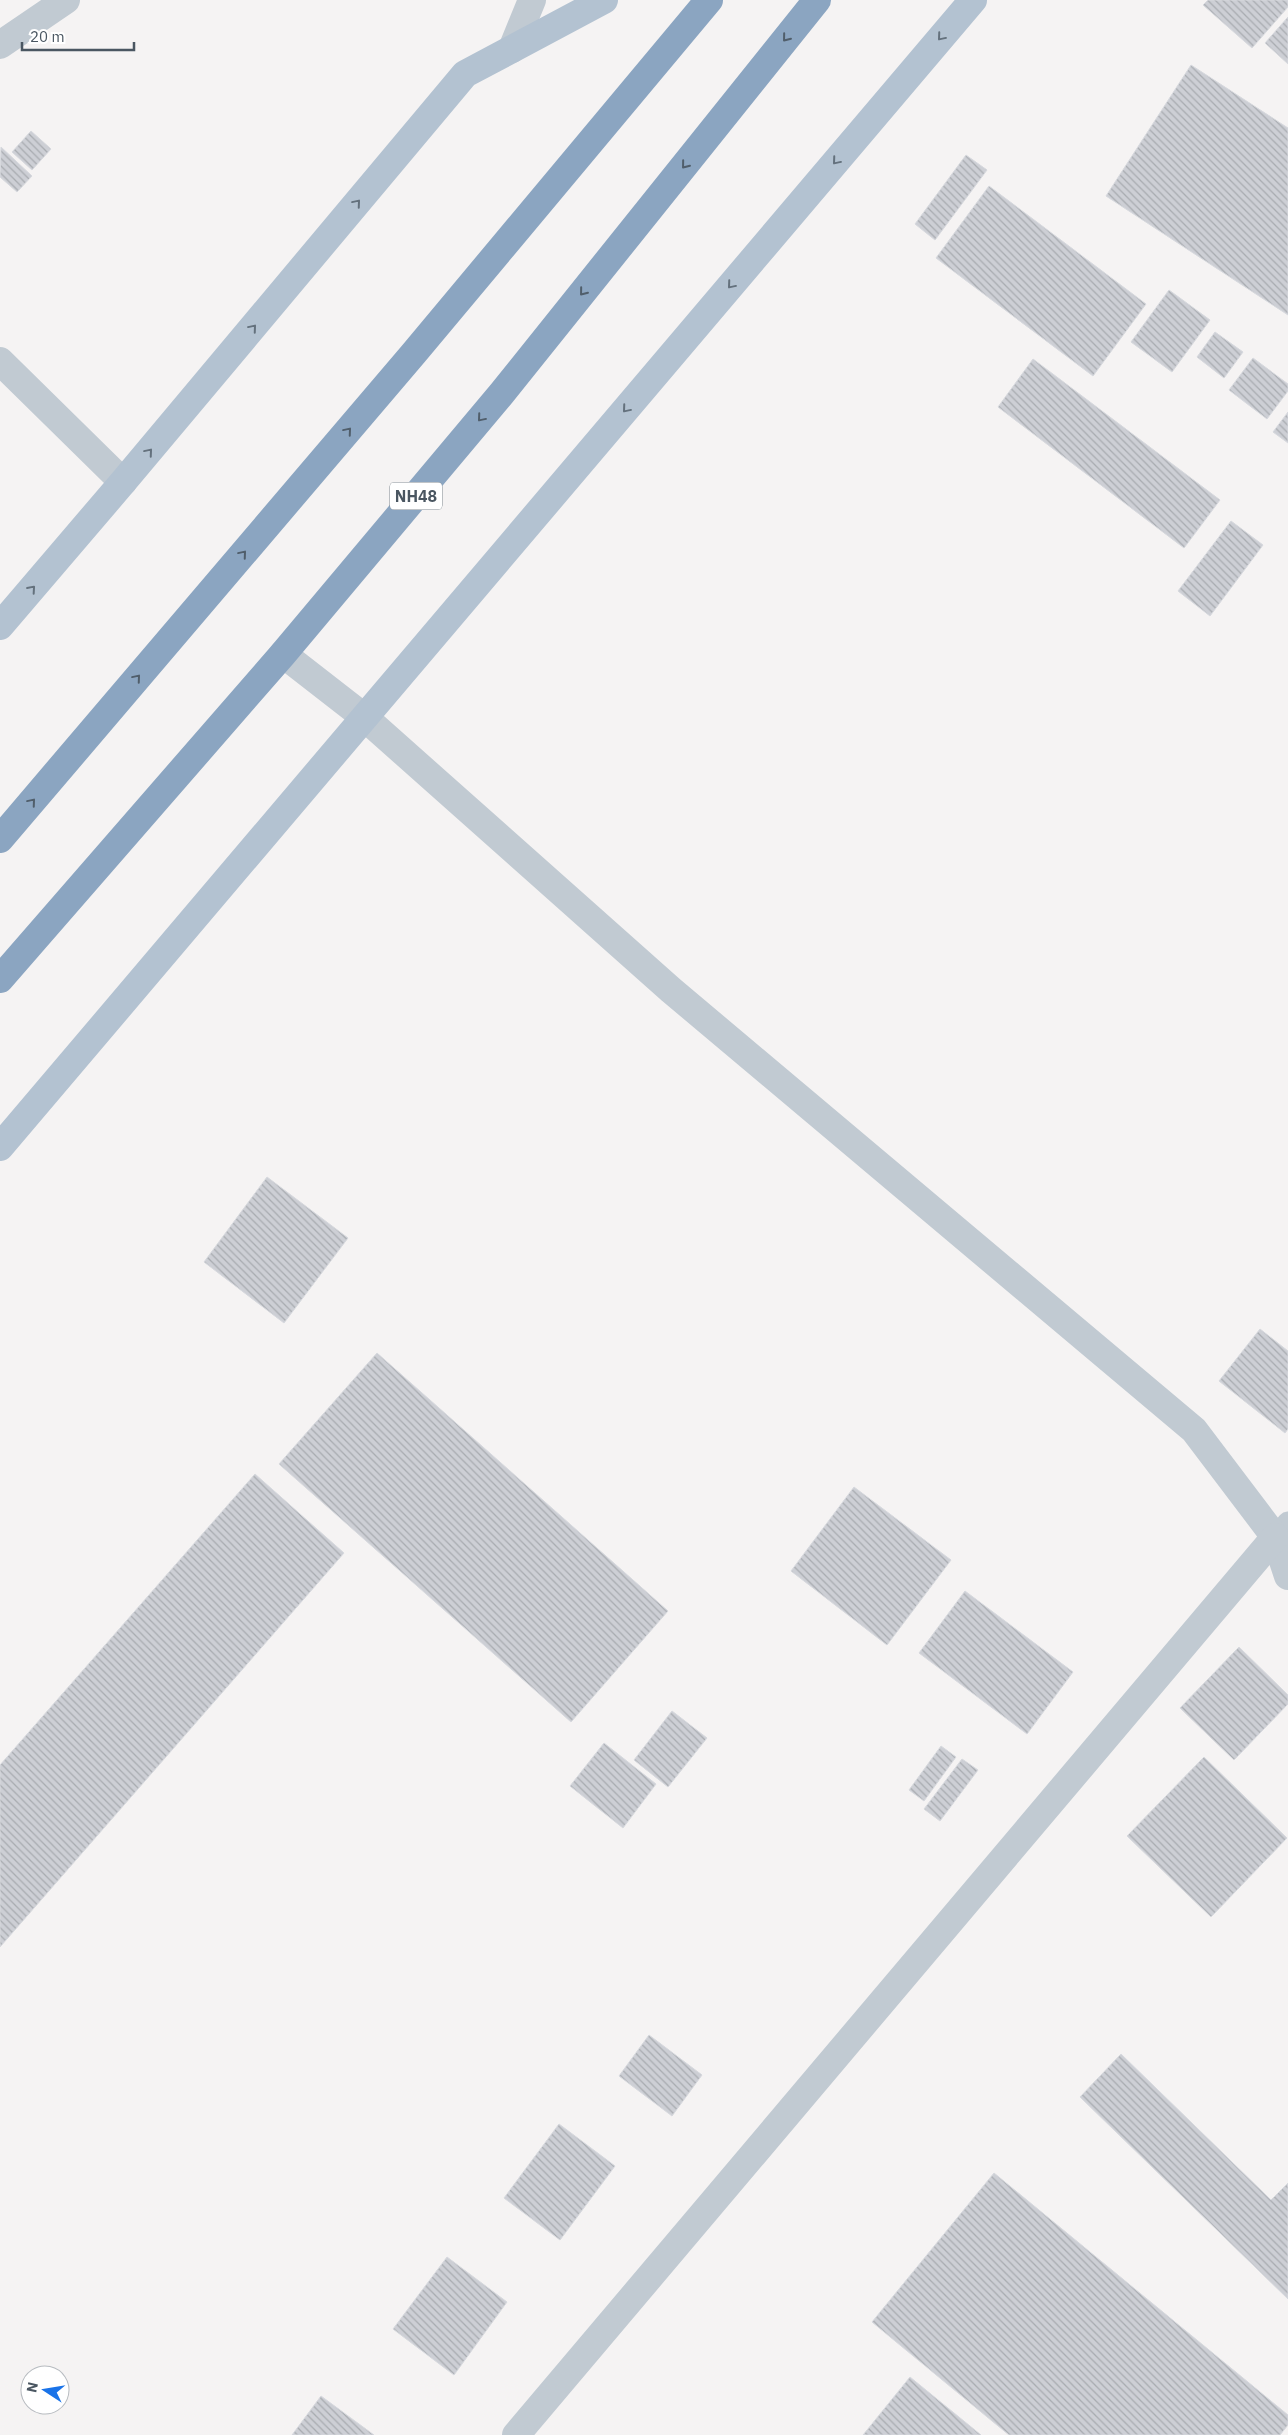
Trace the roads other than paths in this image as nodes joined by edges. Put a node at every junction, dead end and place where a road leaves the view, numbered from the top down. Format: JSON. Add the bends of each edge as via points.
{"nodes":[{"id":1,"x":66,"y":0,"type":"edge"},
{"id":2,"x":532,"y":0,"type":"edge"},
{"id":3,"x":604,"y":0,"type":"edge"},
{"id":4,"x":709,"y":0,"type":"edge"},
{"id":5,"x":817,"y":0,"type":"edge"},
{"id":6,"x":973,"y":0,"type":"edge"},
{"id":7,"x":0,"y":45,"type":"edge"},
{"id":8,"x":512,"y":49,"type":"junction"},
{"id":9,"x":0,"y":361,"type":"edge"},
{"id":10,"x":124,"y":482,"type":"junction"},
{"id":11,"x":0,"y":626,"type":"edge"},
{"id":12,"x":283,"y":654,"type":"junction"},
{"id":13,"x":364,"y":717,"type":"junction"},
{"id":14,"x":0,"y":839,"type":"edge"},
{"id":15,"x":0,"y":979,"type":"edge"},
{"id":16,"x":0,"y":1147,"type":"edge"},
{"id":17,"x":1282,"y":1530,"type":"edge"},
{"id":18,"x":1288,"y":1576,"type":"edge"},
{"id":19,"x":516,"y":2435,"type":"edge"}],
"edges":[{"from":1,"to":7,"type":"street"},
{"from":2,"to":8,"type":"street"},
{"from":3,"to":8,"type":"main road"},
{"from":14,"to":4,"type":"highway","one_way":true,"via":[[414,353]]},
{"from":5,"to":12,"type":"highway","number":"NH48","one_way":true,"via":[[502,393]]},
{"from":6,"to":13,"type":"main road","one_way":true},
{"from":10,"to":8,"type":"main road","one_way":true,"via":[[465,74]]},
{"from":9,"to":10,"type":"street"},
{"from":11,"to":10,"type":"main road","one_way":true},
{"from":12,"to":13,"type":"street"},
{"from":12,"to":15,"type":"highway","number":"NH48"},
{"from":13,"to":16,"type":"main road"},
{"from":13,"to":17,"type":"street","via":[[671,990],[1194,1430]]},
{"from":17,"to":18,"type":"street"},
{"from":17,"to":19,"type":"street"}]}
